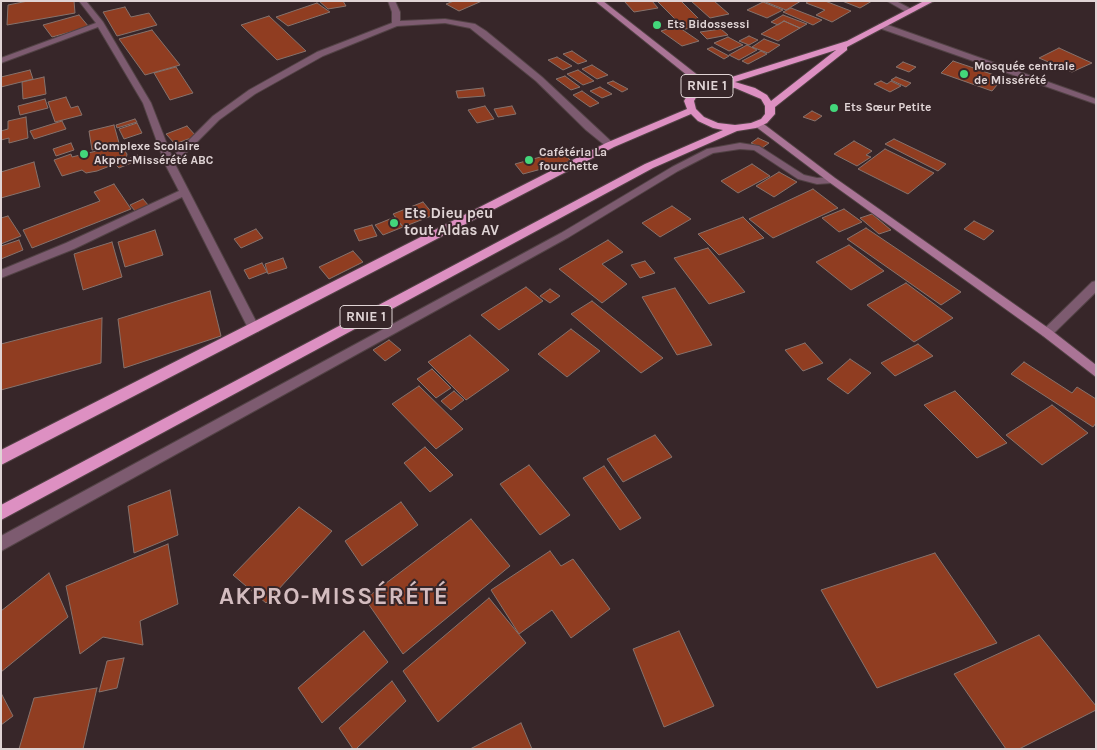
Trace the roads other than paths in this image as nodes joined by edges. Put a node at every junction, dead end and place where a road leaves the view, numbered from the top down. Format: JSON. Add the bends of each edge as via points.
{"nodes":[{"id":1,"x":82,"y":1,"type":"edge"},
{"id":2,"x":392,"y":1,"type":"edge"},
{"id":3,"x":598,"y":1,"type":"edge"},
{"id":4,"x":890,"y":1,"type":"edge"},
{"id":5,"x":930,"y":1,"type":"edge"},
{"id":6,"x":911,"y":11,"type":"junction"},
{"id":7,"x":100,"y":24,"type":"junction"},
{"id":8,"x":396,"y":24,"type":"junction"},
{"id":9,"x":882,"y":26,"type":"junction"},
{"id":10,"x":850,"y":43,"type":"junction"},
{"id":11,"x":1,"y":60,"type":"edge"},
{"id":12,"x":720,"y":84,"type":"junction"},
{"id":13,"x":706,"y":86,"type":"junction"},
{"id":14,"x":1096,"y":102,"type":"edge"},
{"id":15,"x":770,"y":106,"type":"junction"},
{"id":16,"x":692,"y":110,"type":"junction"},
{"id":17,"x":758,"y":124,"type":"junction"},
{"id":18,"x":734,"y":128,"type":"junction"},
{"id":19,"x":610,"y":145,"type":"junction"},
{"id":20,"x":170,"y":164,"type":"junction"},
{"id":21,"x":832,"y":180,"type":"junction"},
{"id":22,"x":185,"y":192,"type":"junction"},
{"id":23,"x":1,"y":274,"type":"edge"},
{"id":24,"x":1096,"y":286,"type":"edge"},
{"id":25,"x":254,"y":329,"type":"junction"},
{"id":26,"x":1047,"y":333,"type":"junction"},
{"id":27,"x":1096,"y":372,"type":"edge"},
{"id":28,"x":1,"y":458,"type":"edge"},
{"id":29,"x":1,"y":512,"type":"edge"},
{"id":30,"x":1,"y":544,"type":"edge"}],
"edges":[{"from":1,"to":7,"type":"street"},
{"from":2,"to":8,"type":"street"},
{"from":3,"to":13,"type":"main road"},
{"from":4,"to":6,"type":"street"},
{"from":5,"to":6,"type":"highway","number":"RNIE 1"},
{"from":6,"to":9,"type":"highway","number":"RNIE 1"},
{"from":7,"to":11,"type":"street"},
{"from":7,"to":20,"type":"street","via":[[147,102]]},
{"from":8,"to":19,"type":"street","via":[[445,21],[472,26],[539,80]]},
{"from":8,"to":20,"type":"street","via":[[320,54],[252,92],[216,118]]},
{"from":9,"to":10,"type":"highway","number":"RNIE 1"},
{"from":9,"to":14,"type":"street"},
{"from":10,"to":12,"type":"highway","number":"RNIE 1"},
{"from":10,"to":15,"type":"highway","number":"RNIE 1"},
{"from":12,"to":13,"type":"highway","number":"RNIE 1"},
{"from":12,"to":15,"type":"highway","number":"RNIE 1","via":[[752,90],[764,97]]},
{"from":13,"to":16,"type":"highway","number":"RNIE 1","via":[[694,92],[689,101]]},
{"from":15,"to":17,"type":"highway","number":"RNIE 1","via":[[770,114]]},
{"from":16,"to":18,"type":"highway","number":"RNIE 1","via":[[709,122]]},
{"from":16,"to":19,"type":"highway","number":"RNIE 1"},
{"from":17,"to":18,"type":"highway","number":"RNIE 1"},
{"from":17,"to":21,"type":"main road"},
{"from":18,"to":29,"type":"highway","number":"RNIE 1","via":[[649,166]]},
{"from":19,"to":25,"type":"highway","number":"RNIE 1"},
{"from":20,"to":22,"type":"street"},
{"from":21,"to":26,"type":"main road"},
{"from":21,"to":30,"type":"street","via":[[801,177],[756,148],[740,146],[710,151],[674,168],[565,235]]},
{"from":22,"to":23,"type":"street","via":[[70,246]]},
{"from":22,"to":25,"type":"street"},
{"from":24,"to":26,"type":"street"},
{"from":25,"to":28,"type":"highway","number":"RNIE 1"},
{"from":26,"to":27,"type":"main road"}]}
